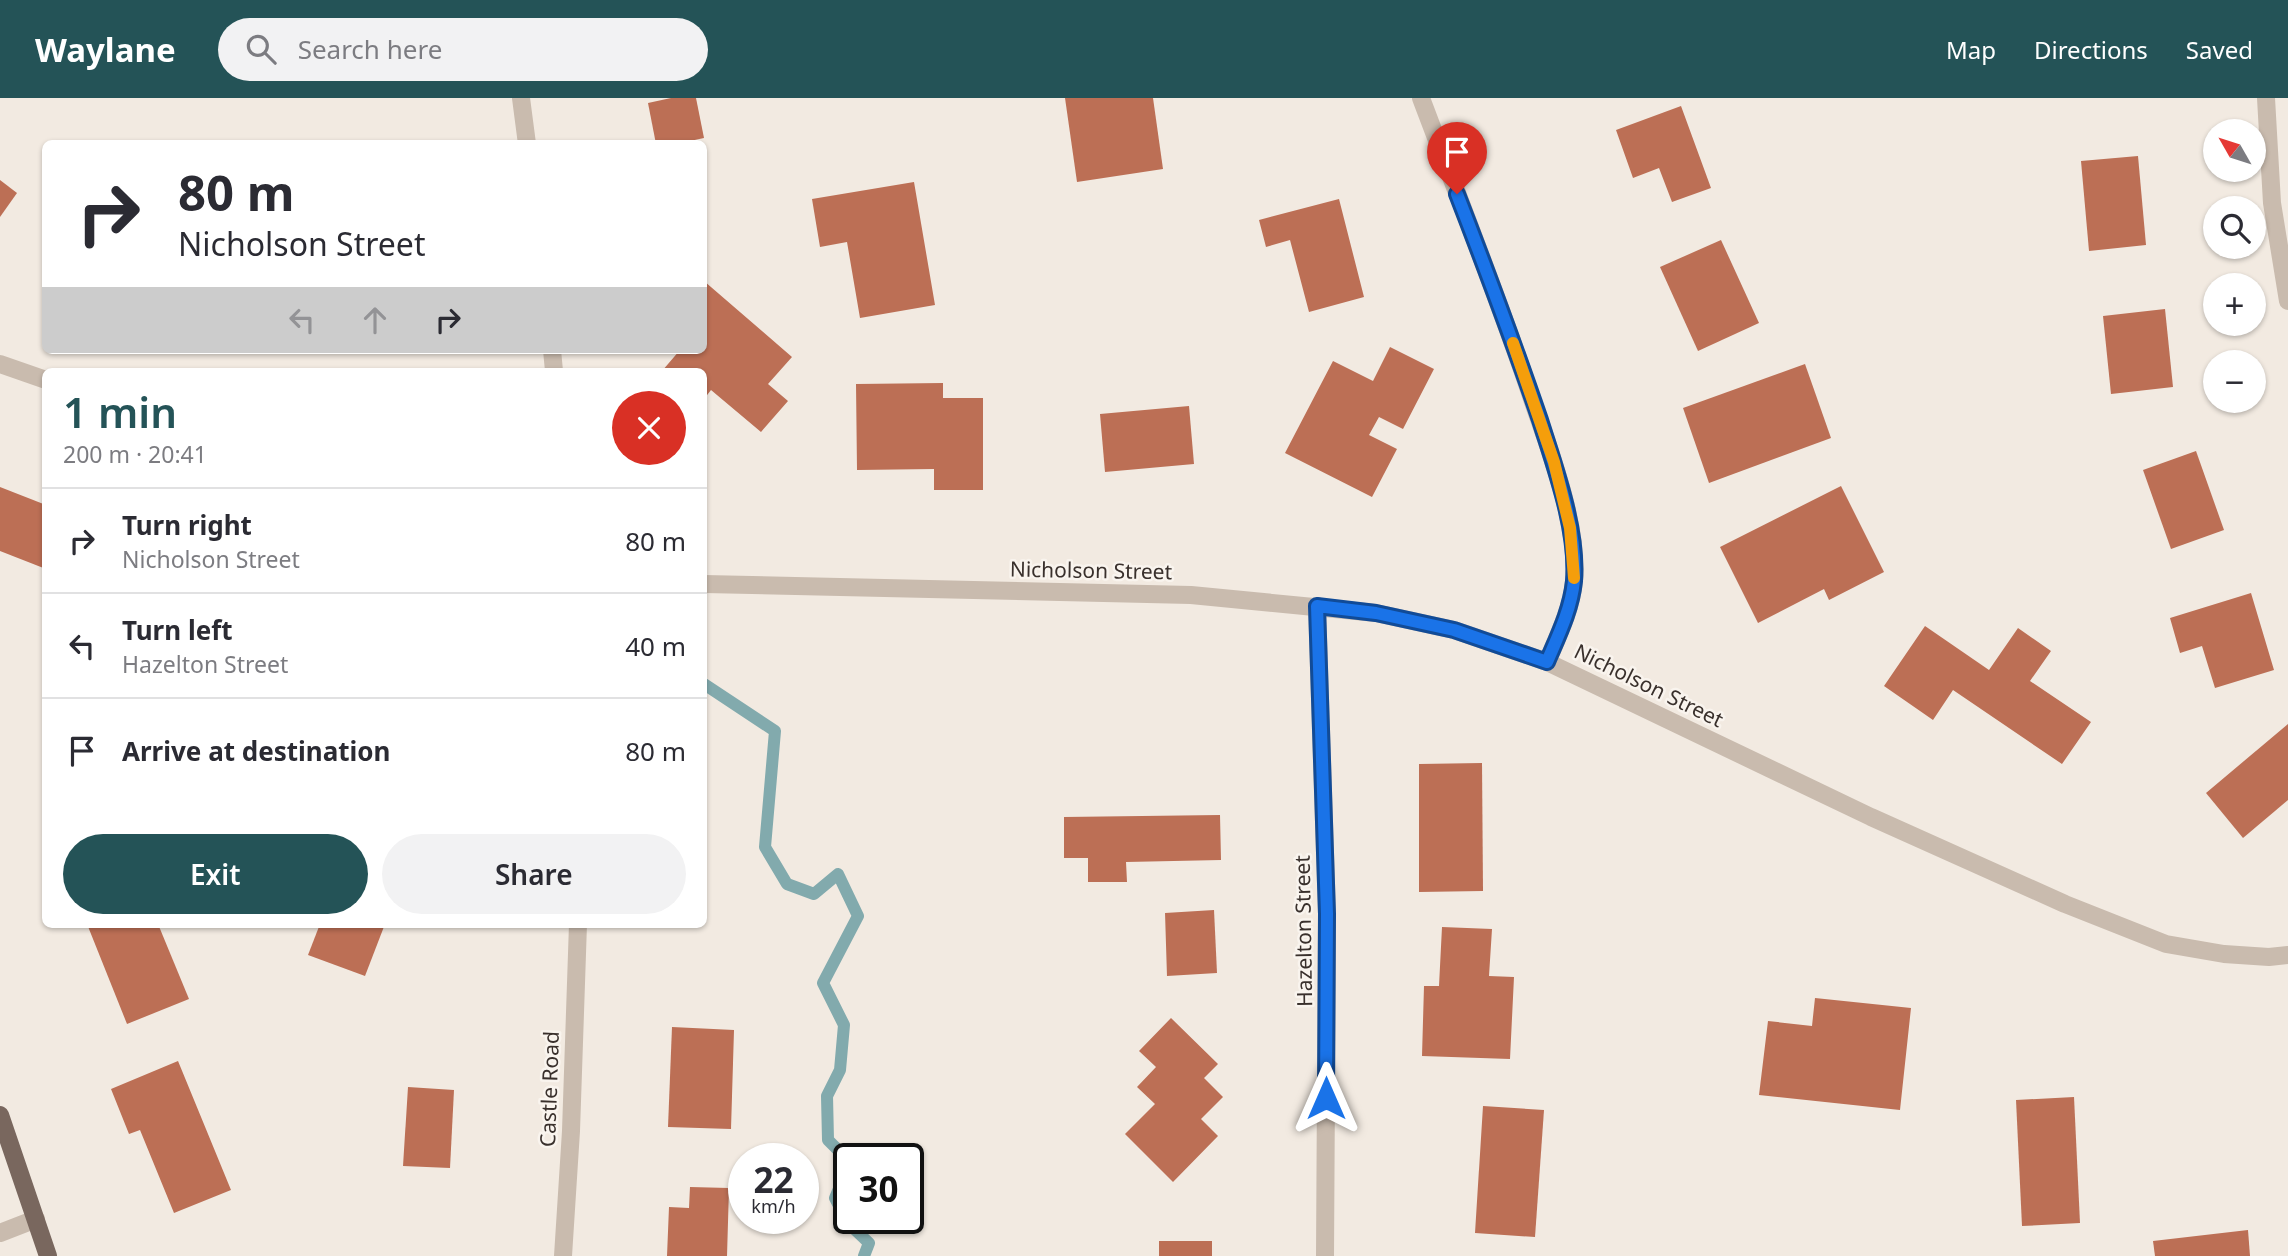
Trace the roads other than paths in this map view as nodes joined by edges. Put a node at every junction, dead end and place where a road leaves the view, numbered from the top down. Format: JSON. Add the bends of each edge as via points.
{"nodes":[{"id":1,"x":521,"y":98,"type":"edge"},
{"id":2,"x":1421,"y":98,"type":"edge"},
{"id":3,"x":2266,"y":98,"type":"edge"},
{"id":4,"x":526,"y":140,"type":"edge"},
{"id":5,"x":2288,"y":301,"type":"edge"},
{"id":6,"x":0,"y":364,"type":"edge"},
{"id":7,"x":42,"y":379,"type":"edge"},
{"id":8,"x":707,"y":583,"type":"edge"},
{"id":9,"x":1317,"y":606,"type":"junction"},
{"id":10,"x":1547,"y":662,"type":"junction"},
{"id":11,"x":579,"y":928,"type":"edge"},
{"id":12,"x":2288,"y":955,"type":"edge"},
{"id":13,"x":0,"y":1115,"type":"edge"},
{"id":14,"x":36,"y":1219,"type":"junction"},
{"id":15,"x":0,"y":1233,"type":"edge"},
{"id":16,"x":48,"y":1256,"type":"edge"},
{"id":17,"x":563,"y":1256,"type":"edge"},
{"id":18,"x":1325,"y":1256,"type":"edge"}],
"edges":[{"from":1,"to":4,"type":"street"},
{"from":2,"to":10,"type":"street","via":[[1512,338],[1554,462],[1570,528],[1574,581],[1565,621]]},
{"from":3,"to":5,"type":"street","via":[[2272,203]]},
{"from":6,"to":7,"type":"street"},
{"from":8,"to":9,"type":"street","name":"Nicholson Street","via":[[1191,595]]},
{"from":9,"to":10,"type":"street","name":"Nicholson Street","via":[[1454,630]]},
{"from":9,"to":18,"type":"street","name":"Hazelton Street","via":[[1327,914]]},
{"from":10,"to":12,"type":"street","name":"Nicholson Street","via":[[1883,822],[2166,944],[2224,954]]},
{"from":11,"to":17,"type":"street","name":"Castle Road"},
{"from":13,"to":14,"type":"main road"},
{"from":14,"to":15,"type":"street"},
{"from":14,"to":16,"type":"main road"}]}
